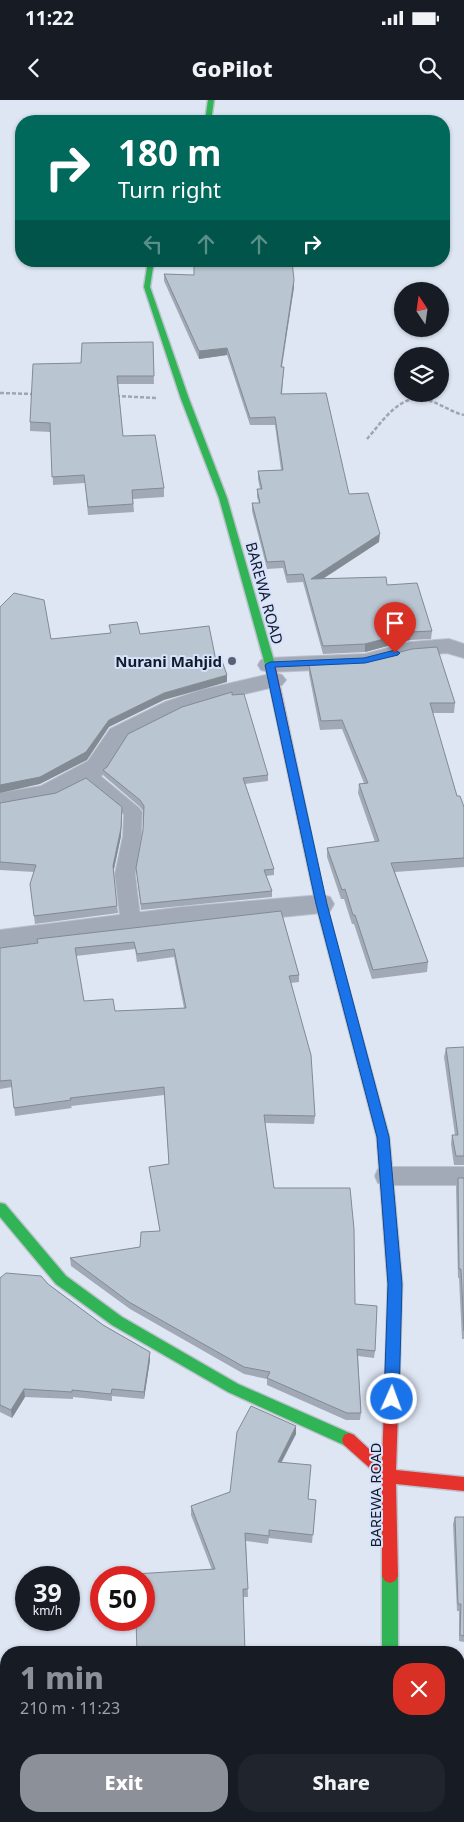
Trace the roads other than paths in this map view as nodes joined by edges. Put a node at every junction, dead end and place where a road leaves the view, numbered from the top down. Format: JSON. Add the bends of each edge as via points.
{"nodes":[{"id":1,"x":211,"y":100,"type":"edge"},
{"id":2,"x":209,"y":115,"type":"edge"},
{"id":3,"x":150,"y":267,"type":"edge"},
{"id":4,"x":464,"y":650,"type":"edge"},
{"id":5,"x":272,"y":672,"type":"junction"},
{"id":6,"x":86,"y":773,"type":"junction"},
{"id":7,"x":0,"y":801,"type":"edge"},
{"id":8,"x":321,"y":904,"type":"junction"},
{"id":9,"x":131,"y":924,"type":"junction"},
{"id":10,"x":0,"y":940,"type":"edge"},
{"id":11,"x":386,"y":1176,"type":"junction"},
{"id":12,"x":464,"y":1176,"type":"edge"},
{"id":13,"x":0,"y":1208,"type":"edge"},
{"id":14,"x":389,"y":1476,"type":"junction"},
{"id":15,"x":464,"y":1484,"type":"edge"},
{"id":16,"x":390,"y":1646,"type":"edge"}],
"edges":[{"from":1,"to":2,"type":"main road"},
{"from":3,"to":5,"type":"main road","name":"BAREWA ROAD","via":[[147,287],[185,399],[224,498]]},
{"from":4,"to":5,"type":"street","via":[[449,646],[410,648],[365,661]]},
{"from":5,"to":6,"type":"street","via":[[173,707],[118,734],[97,767]]},
{"from":5,"to":8,"type":"main road","name":"BAREWA ROAD"},
{"from":6,"to":7,"type":"street","via":[[47,793]]},
{"from":6,"to":9,"type":"lane","via":[[133,812],[125,874]]},
{"from":8,"to":9,"type":"street"},
{"from":8,"to":11,"type":"main road","name":"BAREWA ROAD","via":[[383,1137]]},
{"from":9,"to":10,"type":"street"},
{"from":11,"to":12,"type":"lane"},
{"from":11,"to":14,"type":"main road","name":"BAREWA ROAD","via":[[395,1284]]},
{"from":13,"to":14,"type":"main road","via":[[61,1280],[117,1321],[233,1388],[348,1439]]},
{"from":14,"to":15,"type":"main road"},
{"from":14,"to":16,"type":"main road","name":"BAREWA ROAD"}]}
